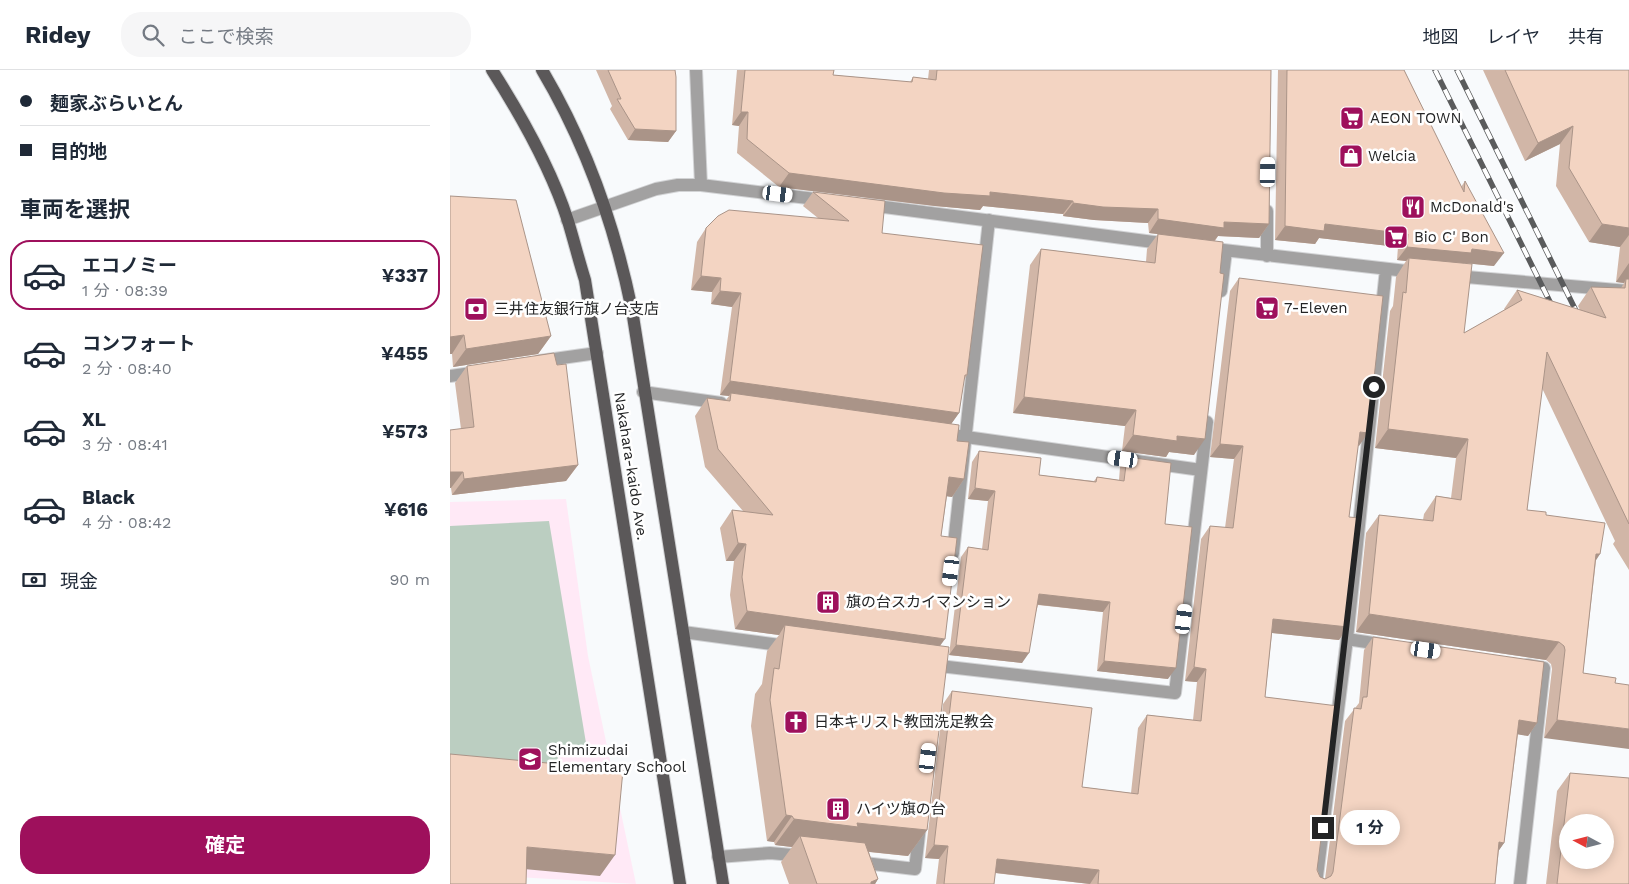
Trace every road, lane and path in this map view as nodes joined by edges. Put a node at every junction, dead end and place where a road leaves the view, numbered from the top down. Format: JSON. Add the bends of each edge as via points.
{"nodes":[{"id":1,"x":492,"y":70,"type":"edge"},
{"id":2,"x":542,"y":70,"type":"edge"},
{"id":3,"x":696,"y":70,"type":"edge"},
{"id":4,"x":701,"y":185,"type":"junction"},
{"id":5,"x":836,"y":201,"type":"edge"},
{"id":6,"x":1268,"y":201,"type":"edge"},
{"id":7,"x":855,"y":204,"type":"edge"},
{"id":8,"x":605,"y":206,"type":"junction"},
{"id":9,"x":567,"y":220,"type":"junction"},
{"id":10,"x":989,"y":220,"type":"junction"},
{"id":11,"x":1226,"y":251,"type":"junction"},
{"id":12,"x":1267,"y":256,"type":"junction"},
{"id":13,"x":1386,"y":269,"type":"junction"},
{"id":14,"x":1629,"y":291,"type":"edge"},
{"id":15,"x":1220,"y":301,"type":"edge"},
{"id":16,"x":597,"y":353,"type":"junction"},
{"id":17,"x":530,"y":363,"type":"edge"},
{"id":18,"x":494,"y":369,"type":"edge"},
{"id":19,"x":450,"y":376,"type":"edge"},
{"id":20,"x":643,"y":392,"type":"junction"},
{"id":21,"x":731,"y":404,"type":"edge"},
{"id":22,"x":1208,"y":410,"type":"edge"},
{"id":23,"x":948,"y":435,"type":"edge"},
{"id":24,"x":967,"y":438,"type":"junction"},
{"id":25,"x":1201,"y":470,"type":"junction"},
{"id":26,"x":952,"y":566,"type":"edge"},
{"id":27,"x":683,"y":632,"type":"junction"},
{"id":28,"x":1346,"y":639,"type":"junction"},
{"id":29,"x":1396,"y":646,"type":"edge"},
{"id":30,"x":801,"y":648,"type":"edge"},
{"id":31,"x":920,"y":663,"type":"edge"},
{"id":32,"x":1514,"y":663,"type":"edge"},
{"id":33,"x":922,"y":811,"type":"edge"},
{"id":34,"x":718,"y":857,"type":"junction"},
{"id":35,"x":818,"y":858,"type":"edge"},
{"id":36,"x":847,"y":861,"type":"edge"},
{"id":37,"x":680,"y":884,"type":"edge"},
{"id":38,"x":723,"y":884,"type":"edge"},
{"id":39,"x":1316,"y":884,"type":"edge"},
{"id":40,"x":1520,"y":884,"type":"edge"}],
"edges":[{"from":1,"to":9,"type":"main road","name":"Nakahara-kaido Ave.","via":[[525,126]]},
{"from":2,"to":8,"type":"main road","name":"Nakahara-kaido Ave."},
{"from":3,"to":4,"type":"street"},
{"from":4,"to":5,"type":"street"},
{"from":4,"to":8,"type":"street","via":[[656,189]]},
{"from":6,"to":12,"type":"street"},
{"from":7,"to":10,"type":"street"},
{"from":8,"to":9,"type":"street"},
{"from":8,"to":20,"type":"main road","name":"Nakahara-kaido Ave.","via":[[632,310]]},
{"from":9,"to":16,"type":"main road","name":"Nakahara-kaido Ave.","via":[[585,280]]},
{"from":10,"to":11,"type":"street"},
{"from":10,"to":24,"type":"street"},
{"from":11,"to":12,"type":"street"},
{"from":11,"to":15,"type":"street"},
{"from":12,"to":13,"type":"street"},
{"from":13,"to":14,"type":"street"},
{"from":13,"to":28,"type":"street"},
{"from":16,"to":17,"type":"street"},
{"from":16,"to":37,"type":"main road","name":"Nakahara-kaido Ave."},
{"from":18,"to":19,"type":"street"},
{"from":20,"to":21,"type":"street"},
{"from":20,"to":27,"type":"main road","name":"Nakahara-kaido Ave."},
{"from":22,"to":25,"type":"street"},
{"from":23,"to":24,"type":"street"},
{"from":24,"to":25,"type":"street"},
{"from":24,"to":26,"type":"street"},
{"from":25,"to":31,"type":"street","via":[[1175,693]]},
{"from":27,"to":30,"type":"street"},
{"from":27,"to":34,"type":"main road","name":"Nakahara-kaido Ave."},
{"from":28,"to":29,"type":"street"},
{"from":28,"to":39,"type":"street"},
{"from":32,"to":40,"type":"street","via":[[1544,668]]},
{"from":33,"to":36,"type":"street","via":[[915,869]]},
{"from":34,"to":35,"type":"street","via":[[770,853]]},
{"from":34,"to":38,"type":"main road","name":"Nakahara-kaido Ave."}]}
